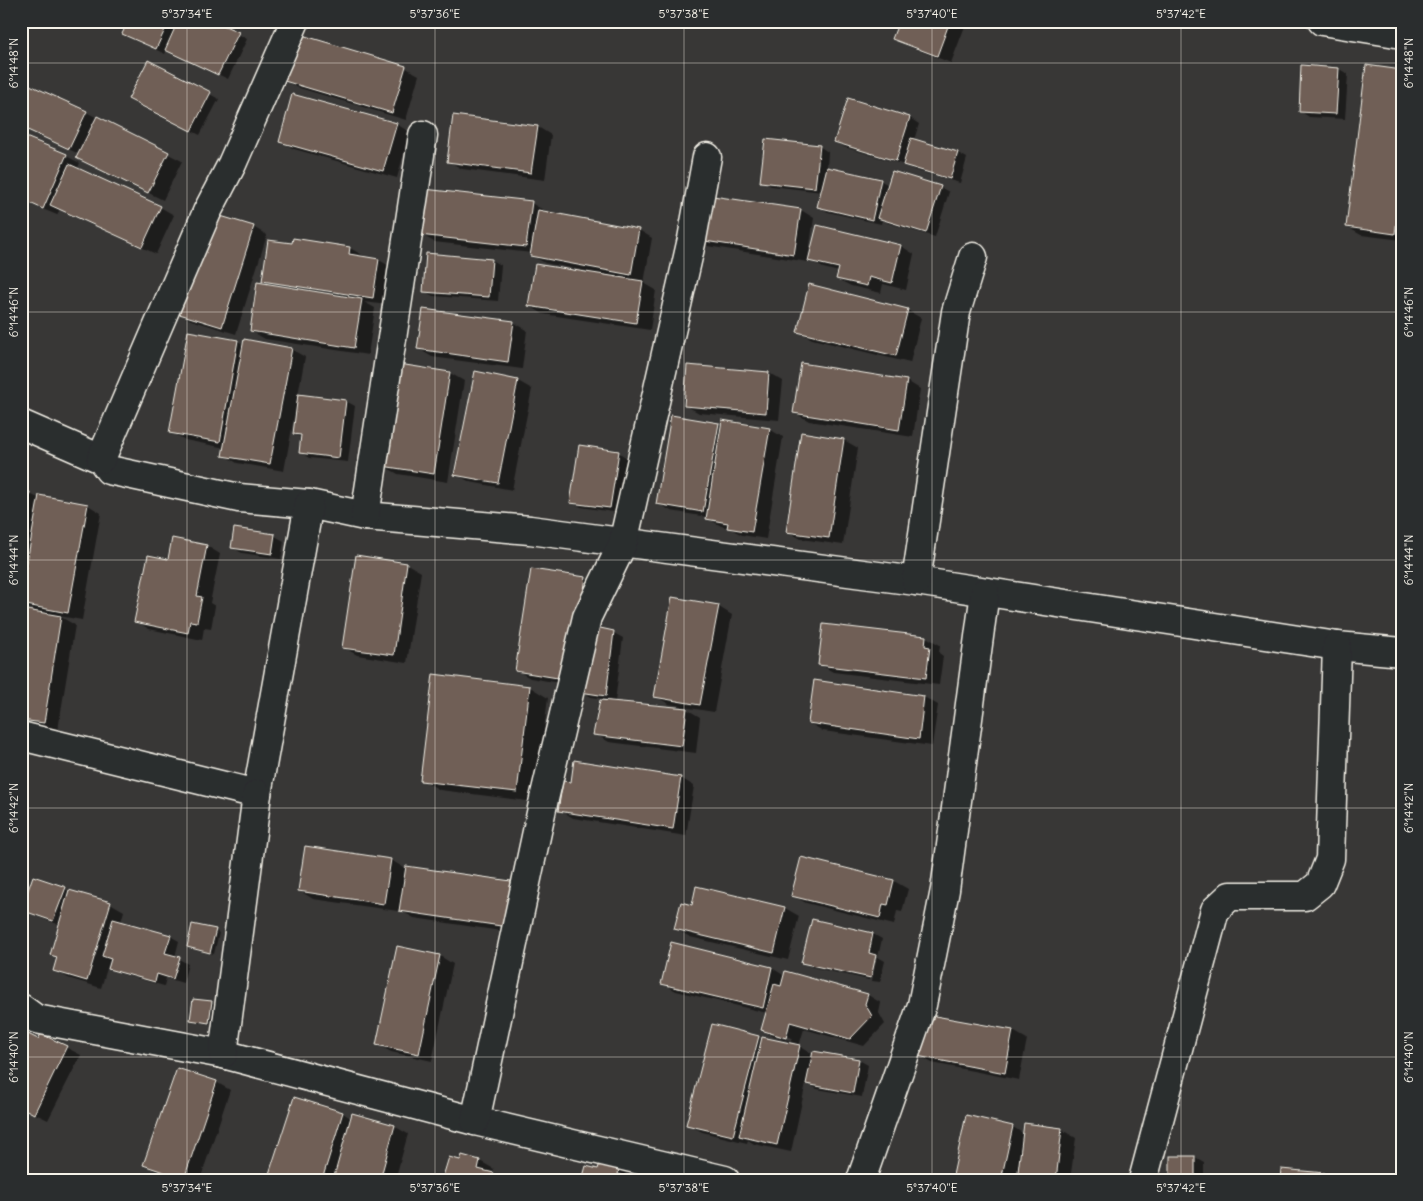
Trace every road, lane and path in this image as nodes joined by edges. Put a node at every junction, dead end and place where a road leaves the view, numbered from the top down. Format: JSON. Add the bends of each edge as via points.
{"nodes":[{"id":1,"x":295,"y":21,"type":"edge"},
{"id":2,"x":1322,"y":21,"type":"edge"},
{"id":3,"x":1402,"y":34,"type":"edge"},
{"id":4,"x":424,"y":135,"type":"dead end"},
{"id":5,"x":707,"y":157,"type":"dead end"},
{"id":6,"x":973,"y":257,"type":"dead end"},
{"id":7,"x":21,"y":424,"type":"edge"},
{"id":8,"x":100,"y":459,"type":"junction"},
{"id":9,"x":309,"y":504,"type":"junction"},
{"id":10,"x":365,"y":516,"type":"junction"},
{"id":11,"x":623,"y":543,"type":"junction"},
{"id":12,"x":916,"y":581,"type":"junction"},
{"id":13,"x":985,"y":592,"type":"junction"},
{"id":14,"x":1337,"y":646,"type":"junction"},
{"id":15,"x":1402,"y":652,"type":"edge"},
{"id":16,"x":21,"y":736,"type":"edge"},
{"id":17,"x":257,"y":794,"type":"junction"},
{"id":18,"x":21,"y":1008,"type":"edge"},
{"id":19,"x":223,"y":1054,"type":"junction"},
{"id":20,"x":475,"y":1121,"type":"junction"},
{"id":21,"x":724,"y":1180,"type":"edge"},
{"id":22,"x":861,"y":1180,"type":"edge"},
{"id":23,"x":1143,"y":1180,"type":"edge"}],
"edges":[{"from":1,"to":8,"type":"street"},
{"from":2,"to":3,"type":"street"},
{"from":4,"to":10,"type":"street"},
{"from":5,"to":11,"type":"street","via":[[692,239]]},
{"from":6,"to":12,"type":"street","via":[[956,312]]},
{"from":7,"to":8,"type":"street"},
{"from":8,"to":9,"type":"street","via":[[109,470],[239,498]]},
{"from":9,"to":10,"type":"street"},
{"from":9,"to":17,"type":"street"},
{"from":10,"to":11,"type":"street","via":[[530,530]]},
{"from":11,"to":12,"type":"street"},
{"from":11,"to":20,"type":"street","via":[[587,617]]},
{"from":12,"to":13,"type":"street"},
{"from":13,"to":14,"type":"street"},
{"from":13,"to":22,"type":"street","via":[[945,890],[922,1005]]},
{"from":14,"to":15,"type":"street"},
{"from":14,"to":23,"type":"street","via":[[1330,859],[1320,884],[1305,896],[1230,896],[1215,910]]},
{"from":16,"to":17,"type":"street"},
{"from":17,"to":19,"type":"street"},
{"from":18,"to":19,"type":"street","via":[[36,1019]]},
{"from":19,"to":20,"type":"street"},
{"from":20,"to":21,"type":"street"}]}
